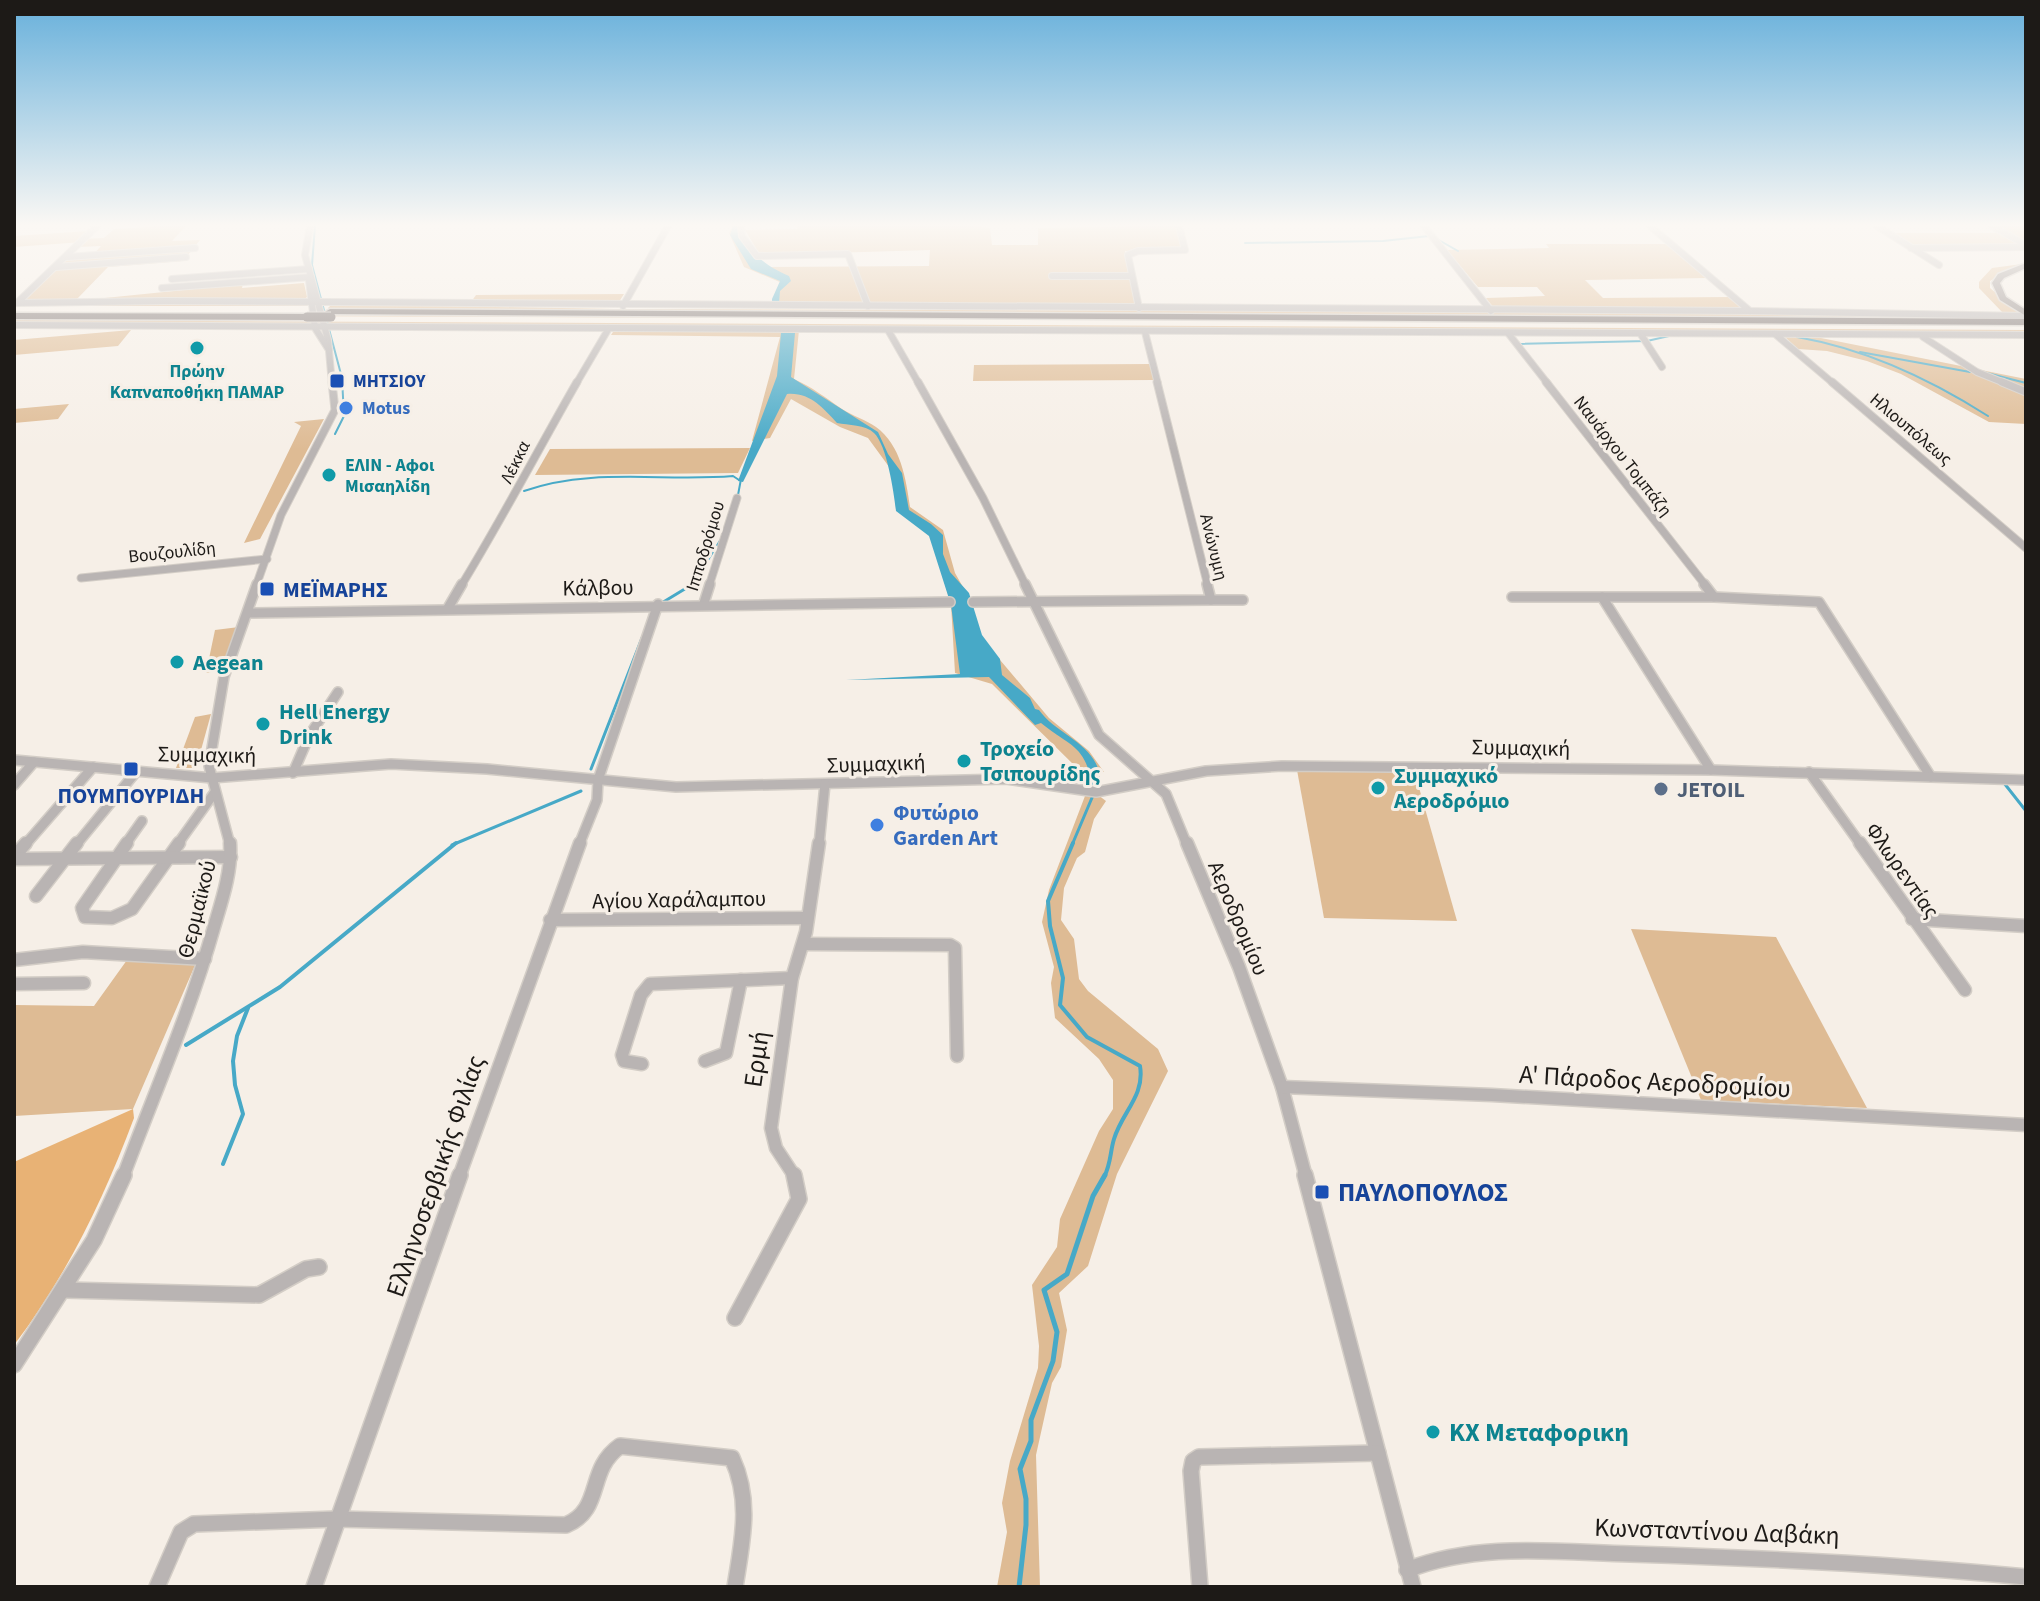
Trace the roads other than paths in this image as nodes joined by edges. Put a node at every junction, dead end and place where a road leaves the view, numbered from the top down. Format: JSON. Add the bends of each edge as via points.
{"nodes":[{"id":1,"x":309,"y":301,"type":"edge"},
{"id":2,"x":626,"y":301,"type":"edge"},
{"id":3,"x":866,"y":301,"type":"edge"},
{"id":4,"x":1137,"y":301,"type":"edge"},
{"id":5,"x":1483,"y":301,"type":"edge"},
{"id":6,"x":1738,"y":301,"type":"edge"},
{"id":7,"x":2007,"y":301,"type":"edge"},
{"id":8,"x":320,"y":303,"type":"junction"},
{"id":9,"x":15,"y":305,"type":"edge"},
{"id":10,"x":623,"y":306,"type":"junction"},
{"id":11,"x":868,"y":306,"type":"junction"},
{"id":12,"x":1139,"y":308,"type":"junction"},
{"id":13,"x":308,"y":310,"type":"junction"},
{"id":14,"x":1491,"y":311,"type":"junction"},
{"id":15,"x":1750,"y":311,"type":"junction"},
{"id":16,"x":14,"y":316,"type":"edge"},
{"id":17,"x":2025,"y":318,"type":"edge"},
{"id":18,"x":329,"y":319,"type":"junction"},
{"id":19,"x":14,"y":325,"type":"edge"},
{"id":20,"x":315,"y":327,"type":"junction"},
{"id":21,"x":609,"y":328,"type":"junction"},
{"id":22,"x":888,"y":330,"type":"junction"},
{"id":23,"x":1145,"y":332,"type":"junction"},
{"id":24,"x":1508,"y":333,"type":"junction"},
{"id":25,"x":1640,"y":333,"type":"junction"},
{"id":26,"x":1775,"y":334,"type":"junction"},
{"id":27,"x":1893,"y":335,"type":"junction"},
{"id":28,"x":1921,"y":335,"type":"junction"},
{"id":29,"x":1932,"y":335,"type":"junction"},
{"id":30,"x":2026,"y":335,"type":"edge"},
{"id":31,"x":1935,"y":345,"type":"junction"},
{"id":32,"x":329,"y":350,"type":"junction"},
{"id":33,"x":1953,"y":355,"type":"junction"},
{"id":34,"x":1662,"y":367,"type":"dead end"},
{"id":35,"x":2026,"y":392,"type":"edge"},
{"id":36,"x":737,"y":498,"type":"dead end"},
{"id":37,"x":2026,"y":548,"type":"edge"},
{"id":38,"x":267,"y":559,"type":"junction"},
{"id":39,"x":81,"y":578,"type":"dead end"},
{"id":40,"x":1512,"y":597,"type":"dead end"},
{"id":41,"x":1602,"y":597,"type":"junction"},
{"id":42,"x":1714,"y":597,"type":"junction"},
{"id":43,"x":1211,"y":600,"type":"junction"},
{"id":44,"x":1243,"y":600,"type":"dead end"},
{"id":45,"x":950,"y":602,"type":"dead end"},
{"id":46,"x":973,"y":602,"type":"dead end"},
{"id":47,"x":1035,"y":602,"type":"junction"},
{"id":48,"x":704,"y":603,"type":"junction"},
{"id":49,"x":658,"y":604,"type":"junction"},
{"id":50,"x":448,"y":608,"type":"junction"},
{"id":51,"x":248,"y":613,"type":"junction"},
{"id":52,"x":338,"y":692,"type":"dead end"},
{"id":53,"x":14,"y":760,"type":"edge"},
{"id":54,"x":34,"y":762,"type":"junction"},
{"id":55,"x":93,"y":767,"type":"junction"},
{"id":56,"x":1711,"y":770,"type":"junction"},
{"id":57,"x":136,"y":772,"type":"junction"},
{"id":58,"x":1809,"y":772,"type":"junction"},
{"id":59,"x":293,"y":773,"type":"junction"},
{"id":60,"x":1931,"y":777,"type":"junction"},
{"id":61,"x":212,"y":778,"type":"junction"},
{"id":62,"x":598,"y":780,"type":"junction"},
{"id":63,"x":1152,"y":780,"type":"junction"},
{"id":64,"x":2026,"y":780,"type":"edge"},
{"id":65,"x":825,"y":784,"type":"junction"},
{"id":66,"x":14,"y":785,"type":"edge"},
{"id":67,"x":215,"y":792,"type":"junction"},
{"id":68,"x":142,"y":821,"type":"dead end"},
{"id":69,"x":170,"y":857,"type":"junction"},
{"id":70,"x":231,"y":857,"type":"junction"},
{"id":71,"x":14,"y":858,"type":"edge"},
{"id":72,"x":117,"y":858,"type":"junction"},
{"id":73,"x":65,"y":859,"type":"junction"},
{"id":74,"x":36,"y":896,"type":"dead end"},
{"id":75,"x":807,"y":918,"type":"junction"},
{"id":76,"x":1912,"y":919,"type":"junction"},
{"id":77,"x":550,"y":920,"type":"junction"},
{"id":78,"x":2026,"y":926,"type":"edge"},
{"id":79,"x":803,"y":944,"type":"junction"},
{"id":80,"x":205,"y":959,"type":"junction"},
{"id":81,"x":14,"y":960,"type":"edge"},
{"id":82,"x":792,"y":978,"type":"junction"},
{"id":83,"x":741,"y":980,"type":"junction"},
{"id":84,"x":84,"y":983,"type":"dead end"},
{"id":85,"x":14,"y":984,"type":"edge"},
{"id":86,"x":1965,"y":990,"type":"dead end"},
{"id":87,"x":957,"y":1056,"type":"dead end"},
{"id":88,"x":705,"y":1061,"type":"dead end"},
{"id":89,"x":642,"y":1064,"type":"dead end"},
{"id":90,"x":1282,"y":1087,"type":"junction"},
{"id":91,"x":2026,"y":1125,"type":"edge"},
{"id":92,"x":319,"y":1267,"type":"dead end"},
{"id":93,"x":65,"y":1290,"type":"junction"},
{"id":94,"x":735,"y":1318,"type":"dead end"},
{"id":95,"x":14,"y":1365,"type":"edge"},
{"id":96,"x":1378,"y":1453,"type":"junction"},
{"id":97,"x":337,"y":1519,"type":"junction"},
{"id":98,"x":2026,"y":1577,"type":"edge"},
{"id":99,"x":1410,"y":1578,"type":"edge"},
{"id":100,"x":157,"y":1587,"type":"edge"},
{"id":101,"x":314,"y":1587,"type":"edge"},
{"id":102,"x":735,"y":1587,"type":"edge"},
{"id":103,"x":1200,"y":1587,"type":"edge"}],
"edges":[{"from":1,"to":13,"type":"street","name":"Θερμαϊκού"},
{"from":2,"to":10,"type":"street"},
{"from":3,"to":11,"type":"street"},
{"from":4,"to":12,"type":"street"},
{"from":5,"to":14,"type":"street"},
{"from":6,"to":15,"type":"street"},
{"from":7,"to":17,"type":"main road"},
{"from":8,"to":10,"type":"street"},
{"from":8,"to":13,"type":"street"},
{"from":8,"to":18,"type":"street","name":"Θερμαϊκού"},
{"from":9,"to":13,"type":"highway"},
{"from":10,"to":11,"type":"street"},
{"from":11,"to":12,"type":"street"},
{"from":12,"to":14,"type":"street"},
{"from":13,"to":16,"type":"highway"},
{"from":13,"to":18,"type":"highway","bridge":true},
{"from":13,"to":20,"type":"street","name":"Θερμαϊκού"},
{"from":14,"to":15,"type":"street"},
{"from":15,"to":17,"type":"street"},
{"from":17,"to":18,"type":"highway"},
{"from":18,"to":20,"type":"street"},
{"from":18,"to":21,"type":"street"},
{"from":18,"to":32,"type":"street","name":"Θερμαϊκού"},
{"from":19,"to":20,"type":"street"},
{"from":20,"to":32,"type":"street","name":"Θερμαϊκού"},
{"from":21,"to":22,"type":"street"},
{"from":21,"to":50,"type":"street","name":"Λέκκα"},
{"from":22,"to":23,"type":"street"},
{"from":22,"to":47,"type":"street","name":"Αεροδρομίου"},
{"from":23,"to":24,"type":"street"},
{"from":23,"to":43,"type":"street","name":"Ανώνυμη"},
{"from":24,"to":25,"type":"street"},
{"from":24,"to":42,"type":"street","name":"Ναυάρχου Τομπάζη"},
{"from":25,"to":26,"type":"street"},
{"from":25,"to":34,"type":"street"},
{"from":26,"to":27,"type":"street"},
{"from":26,"to":37,"type":"street","name":"Ηλιουπόλεως"},
{"from":27,"to":28,"type":"street"},
{"from":27,"to":31,"type":"street"},
{"from":28,"to":29,"type":"street"},
{"from":28,"to":31,"type":"street"},
{"from":29,"to":30,"type":"street"},
{"from":29,"to":33,"type":"street"},
{"from":31,"to":33,"type":"street"},
{"from":32,"to":38,"type":"street","name":"Θερμαϊκού","via":[[335,410],[286,504]]},
{"from":33,"to":35,"type":"street","via":[[1977,372]]},
{"from":36,"to":48,"type":"street","name":"Ιπποδρόμου"},
{"from":38,"to":39,"type":"street","name":"Βουζουλίδη"},
{"from":38,"to":51,"type":"street","name":"Θερμαϊκού"},
{"from":40,"to":41,"type":"street"},
{"from":41,"to":42,"type":"street"},
{"from":41,"to":56,"type":"street"},
{"from":42,"to":60,"type":"street","via":[[1819,602]]},
{"from":43,"to":44,"type":"street"},
{"from":43,"to":47,"type":"street","name":"Ανώνυμη"},
{"from":45,"to":48,"type":"street","name":"Κάλβου"},
{"from":46,"to":47,"type":"street","name":"Ανώνυμη"},
{"from":47,"to":63,"type":"street","name":"Αεροδρομίου","via":[[1099,735]]},
{"from":48,"to":49,"type":"street","name":"Κάλβου"},
{"from":49,"to":50,"type":"street","name":"Κάλβου"},
{"from":49,"to":62,"type":"street","name":"Ελληνοσερβικής Φιλίας"},
{"from":50,"to":51,"type":"street","name":"Κάλβου"},
{"from":51,"to":61,"type":"street","name":"Θερμαϊκού","via":[[224,677],[212,743]]},
{"from":52,"to":59,"type":"street"},
{"from":53,"to":54,"type":"street","name":"Συμμαχική"},
{"from":54,"to":55,"type":"street","name":"Συμμαχική"},
{"from":54,"to":66,"type":"street"},
{"from":55,"to":57,"type":"street","name":"Συμμαχική"},
{"from":55,"to":71,"type":"street"},
{"from":56,"to":58,"type":"street","name":"Συμμαχική"},
{"from":56,"to":63,"type":"street","name":"Συμμαχική","via":[[1282,766]]},
{"from":57,"to":61,"type":"street","name":"Συμμαχική"},
{"from":57,"to":73,"type":"street"},
{"from":58,"to":60,"type":"street","name":"Συμμαχική"},
{"from":58,"to":76,"type":"street","name":"Φλωρεντίας"},
{"from":59,"to":61,"type":"street","name":"Συμμαχική"},
{"from":59,"to":62,"type":"street","name":"Συμμαχική","via":[[391,764]]},
{"from":60,"to":64,"type":"street","name":"Συμμαχική"},
{"from":61,"to":67,"type":"street","name":"Θερμαϊκού"},
{"from":62,"to":65,"type":"street","name":"Συμμαχική","via":[[676,787]]},
{"from":62,"to":77,"type":"street","name":"Ελληνοσερβικής Φιλίας","via":[[597,800]]},
{"from":63,"to":65,"type":"street","name":"Συμμαχική","via":[[1096,792],[1006,779]]},
{"from":63,"to":90,"type":"street","name":"Αεροδρομίου","via":[[1166,794],[1239,967]]},
{"from":65,"to":75,"type":"street","name":"Ερμή"},
{"from":67,"to":69,"type":"street"},
{"from":67,"to":70,"type":"street","name":"Θερμαϊκού"},
{"from":68,"to":72,"type":"street"},
{"from":69,"to":70,"type":"street"},
{"from":69,"to":72,"type":"street"},
{"from":69,"to":72,"type":"street","via":[[132,909],[112,918],[85,917],[82,908]]},
{"from":70,"to":80,"type":"street","name":"Θερμαϊκού"},
{"from":71,"to":73,"type":"street"},
{"from":72,"to":73,"type":"street"},
{"from":73,"to":74,"type":"street"},
{"from":75,"to":77,"type":"street","name":"Αγίου Χαράλαμπου"},
{"from":75,"to":79,"type":"street","name":"Ερμή"},
{"from":76,"to":78,"type":"street"},
{"from":76,"to":86,"type":"street","name":"Φλωρεντίας"},
{"from":77,"to":97,"type":"street","name":"Ελληνοσερβικής Φιλίας"},
{"from":79,"to":82,"type":"street","name":"Ερμή"},
{"from":79,"to":87,"type":"street","via":[[955,948]]},
{"from":80,"to":81,"type":"street","via":[[109,954]]},
{"from":80,"to":93,"type":"street","name":"Θερμαϊκού","via":[[123,1178]]},
{"from":82,"to":83,"type":"street"},
{"from":82,"to":94,"type":"street","name":"Ερμή","via":[[771,1128],[776,1151],[798,1178],[799,1199]]},
{"from":83,"to":88,"type":"street","via":[[726,1053]]},
{"from":83,"to":89,"type":"street","via":[[650,984],[641,995],[622,1055],[624,1061]]},
{"from":84,"to":85,"type":"street"},
{"from":90,"to":91,"type":"street","name":"Α' Πάροδος Αεροδρομίου"},
{"from":90,"to":96,"type":"street","name":"Αεροδρομίου"},
{"from":92,"to":93,"type":"street","via":[[259,1295]]},
{"from":93,"to":95,"type":"street","name":"Θερμαϊκού"},
{"from":96,"to":99,"type":"street","name":"Αεροδρομίου"},
{"from":96,"to":103,"type":"street","via":[[1193,1461]]},
{"from":97,"to":100,"type":"street","via":[[187,1526]]},
{"from":97,"to":101,"type":"street","name":"Ελληνοσερβικής Φιλίας"},
{"from":97,"to":102,"type":"street","via":[[566,1525],[587,1512],[602,1462],[620,1446],[732,1458],[747,1498]]},
{"from":98,"to":99,"type":"street","name":"Κωνσταντίνου Δαβάκη","via":[[1823,1560],[1549,1552],[1448,1556]]}]}
